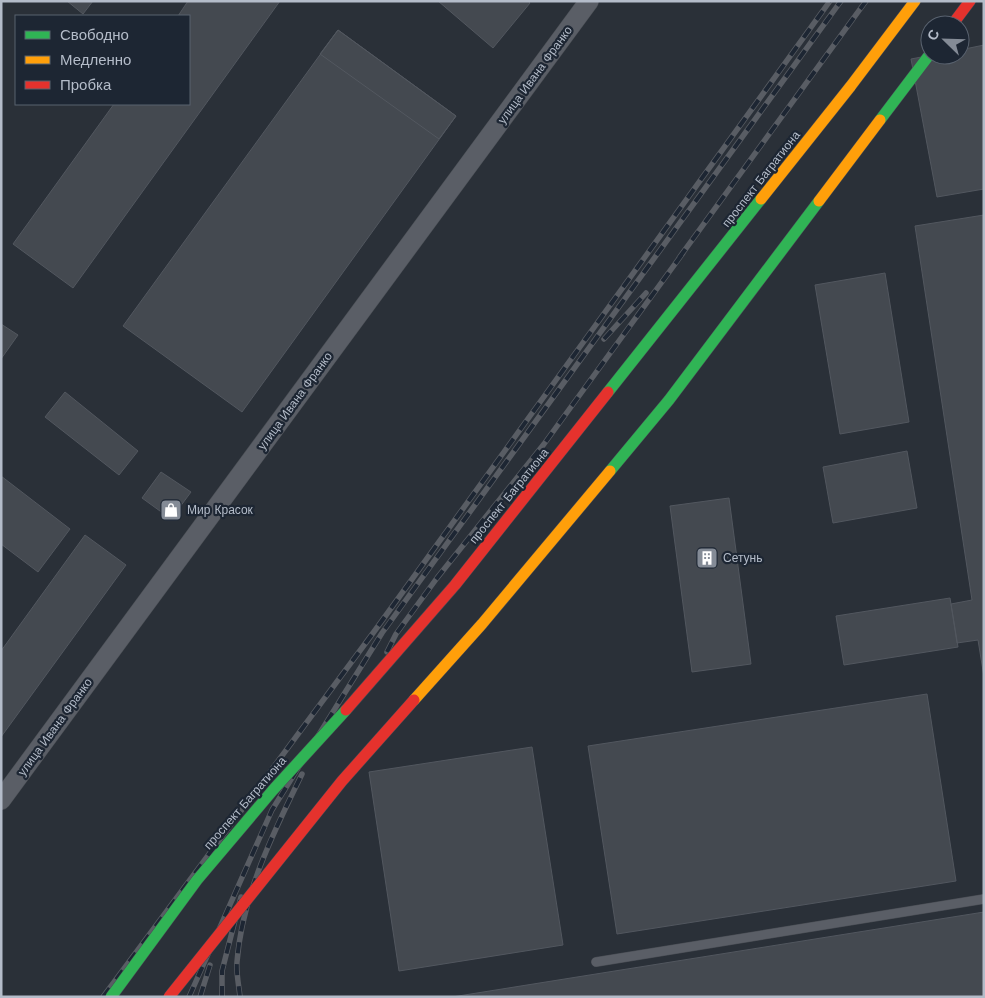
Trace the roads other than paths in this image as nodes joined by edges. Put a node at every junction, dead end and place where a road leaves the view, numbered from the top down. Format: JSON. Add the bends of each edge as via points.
{"nodes":[{"id":1,"x":915,"y":1,"type":"edge"},
{"id":2,"x":970,"y":1,"type":"edge"},
{"id":3,"x":583,"y":4,"type":"edge"},
{"id":4,"x":960,"y":15,"type":"edge"},
{"id":5,"x":922,"y":65,"type":"edge"},
{"id":6,"x":1,"y":800,"type":"edge"},
{"id":7,"x":984,"y":899,"type":"edge"},
{"id":8,"x":596,"y":962,"type":"dead end"},
{"id":9,"x":111,"y":997,"type":"edge"},
{"id":10,"x":169,"y":997,"type":"edge"}],
"edges":[{"from":1,"to":9,"type":"main road","name":"проспект Багратиона","bridge":true,"via":[[743,225],[455,585],[266,798],[198,880]]},
{"from":2,"to":4,"type":"main road"},
{"from":3,"to":6,"type":"street","name":"улица Ивана Франко"},
{"from":5,"to":10,"type":"main road","bridge":true,"via":[[669,400],[437,676],[342,781]]},
{"from":7,"to":8,"type":"lane"}]}
